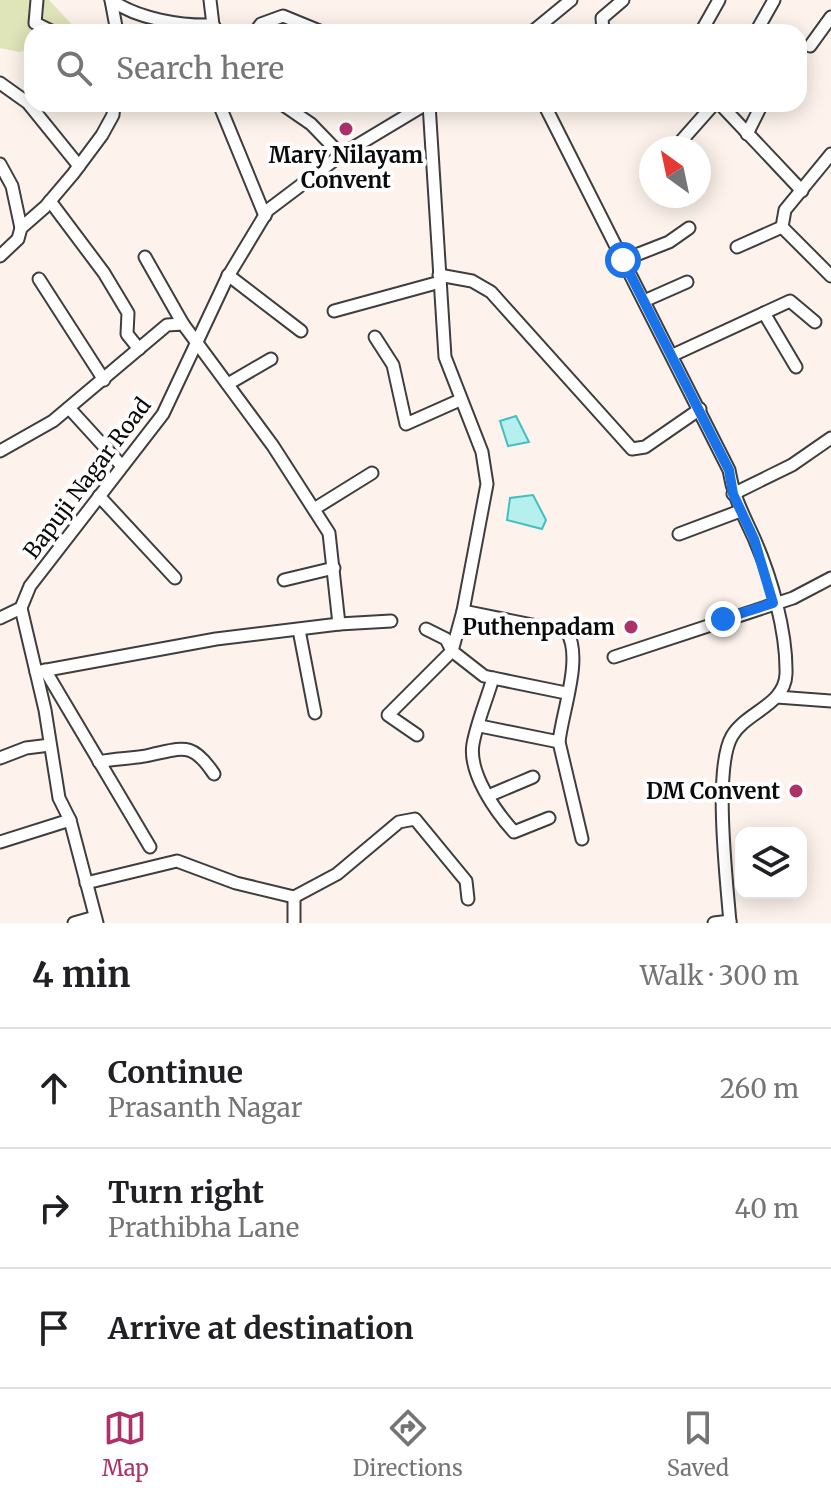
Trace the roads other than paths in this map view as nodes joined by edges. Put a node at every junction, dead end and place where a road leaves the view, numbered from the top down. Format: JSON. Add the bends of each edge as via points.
{"nodes":[{"id":1,"x":37,"y":0,"type":"edge"},
{"id":2,"x":111,"y":0,"type":"edge"},
{"id":3,"x":210,"y":0,"type":"edge"},
{"id":4,"x":571,"y":0,"type":"edge"},
{"id":5,"x":623,"y":0,"type":"edge"},
{"id":6,"x":719,"y":0,"type":"edge"},
{"id":7,"x":774,"y":0,"type":"edge"},
{"id":8,"x":831,"y":17,"type":"edge"},
{"id":9,"x":37,"y":24,"type":"edge"},
{"id":10,"x":116,"y":24,"type":"edge"},
{"id":11,"x":181,"y":24,"type":"edge"},
{"id":12,"x":215,"y":24,"type":"edge"},
{"id":13,"x":261,"y":24,"type":"edge"},
{"id":14,"x":302,"y":24,"type":"edge"},
{"id":15,"x":542,"y":24,"type":"edge"},
{"id":16,"x":602,"y":24,"type":"edge"},
{"id":17,"x":706,"y":24,"type":"edge"},
{"id":18,"x":760,"y":24,"type":"edge"},
{"id":19,"x":810,"y":46,"type":"dead end"},
{"id":20,"x":0,"y":83,"type":"edge"},
{"id":21,"x":24,"y":100,"type":"edge"},
{"id":22,"x":35,"y":112,"type":"edge"},
{"id":23,"x":112,"y":112,"type":"edge"},
{"id":24,"x":222,"y":112,"type":"edge"},
{"id":25,"x":294,"y":112,"type":"edge"},
{"id":26,"x":414,"y":112,"type":"edge"},
{"id":27,"x":429,"y":112,"type":"edge"},
{"id":28,"x":548,"y":112,"type":"edge"},
{"id":29,"x":707,"y":112,"type":"edge"},
{"id":30,"x":727,"y":112,"type":"edge"},
{"id":31,"x":758,"y":112,"type":"edge"},
{"id":32,"x":747,"y":134,"type":"junction"},
{"id":33,"x":686,"y":136,"type":"edge"},
{"id":34,"x":831,"y":154,"type":"edge"},
{"id":35,"x":341,"y":155,"type":"junction"},
{"id":36,"x":0,"y":164,"type":"edge"},
{"id":37,"x":79,"y":166,"type":"junction"},
{"id":38,"x":802,"y":191,"type":"junction"},
{"id":39,"x":50,"y":201,"type":"junction"},
{"id":40,"x":265,"y":216,"type":"junction"},
{"id":41,"x":782,"y":227,"type":"junction"},
{"id":42,"x":21,"y":228,"type":"junction"},
{"id":43,"x":689,"y":228,"type":"dead end"},
{"id":44,"x":737,"y":247,"type":"dead end"},
{"id":45,"x":0,"y":256,"type":"edge"},
{"id":46,"x":145,"y":257,"type":"dead end"},
{"id":47,"x":623,"y":260,"type":"junction"},
{"id":48,"x":827,"y":261,"type":"edge"},
{"id":49,"x":228,"y":275,"type":"junction"},
{"id":50,"x":831,"y":276,"type":"edge"},
{"id":51,"x":440,"y":278,"type":"junction"},
{"id":52,"x":39,"y":279,"type":"dead end"},
{"id":53,"x":687,"y":282,"type":"dead end"},
{"id":54,"x":644,"y":301,"type":"junction"},
{"id":55,"x":334,"y":311,"type":"dead end"},
{"id":56,"x":764,"y":313,"type":"junction"},
{"id":57,"x":815,"y":322,"type":"dead end"},
{"id":58,"x":183,"y":324,"type":"junction"},
{"id":59,"x":301,"y":331,"type":"dead end"},
{"id":60,"x":375,"y":337,"type":"dead end"},
{"id":61,"x":198,"y":342,"type":"junction"},
{"id":62,"x":139,"y":349,"type":"junction"},
{"id":63,"x":673,"y":355,"type":"junction"},
{"id":64,"x":271,"y":359,"type":"dead end"},
{"id":65,"x":796,"y":367,"type":"dead end"},
{"id":66,"x":104,"y":380,"type":"junction"},
{"id":67,"x":228,"y":384,"type":"junction"},
{"id":68,"x":460,"y":400,"type":"junction"},
{"id":69,"x":69,"y":408,"type":"junction"},
{"id":70,"x":700,"y":409,"type":"junction"},
{"id":71,"x":831,"y":438,"type":"edge"},
{"id":72,"x":0,"y":451,"type":"edge"},
{"id":73,"x":121,"y":465,"type":"junction"},
{"id":74,"x":372,"y":473,"type":"dead end"},
{"id":75,"x":733,"y":494,"type":"junction"},
{"id":76,"x":99,"y":496,"type":"junction"},
{"id":77,"x":314,"y":509,"type":"junction"},
{"id":78,"x":740,"y":511,"type":"junction"},
{"id":79,"x":679,"y":534,"type":"dead end"},
{"id":80,"x":334,"y":568,"type":"junction"},
{"id":81,"x":175,"y":578,"type":"dead end"},
{"id":82,"x":831,"y":578,"type":"edge"},
{"id":83,"x":284,"y":580,"type":"dead end"},
{"id":84,"x":773,"y":603,"type":"junction"},
{"id":85,"x":21,"y":608,"type":"junction"},
{"id":86,"x":463,"y":611,"type":"junction"},
{"id":87,"x":0,"y":618,"type":"edge"},
{"id":88,"x":391,"y":621,"type":"dead end"},
{"id":89,"x":339,"y":624,"type":"junction"},
{"id":90,"x":426,"y":629,"type":"dead end"},
{"id":91,"x":299,"y":630,"type":"junction"},
{"id":92,"x":452,"y":651,"type":"junction"},
{"id":93,"x":614,"y":657,"type":"dead end"},
{"id":94,"x":41,"y":671,"type":"junction"},
{"id":95,"x":493,"y":678,"type":"junction"},
{"id":96,"x":566,"y":693,"type":"junction"},
{"id":97,"x":777,"y":697,"type":"junction"},
{"id":98,"x":831,"y":701,"type":"edge"},
{"id":99,"x":315,"y":713,"type":"dead end"},
{"id":100,"x":480,"y":726,"type":"junction"},
{"id":101,"x":417,"y":735,"type":"dead end"},
{"id":102,"x":559,"y":742,"type":"junction"},
{"id":103,"x":50,"y":745,"type":"junction"},
{"id":104,"x":0,"y":758,"type":"edge"},
{"id":105,"x":99,"y":762,"type":"junction"},
{"id":106,"x":214,"y":774,"type":"dead end"},
{"id":107,"x":533,"y":777,"type":"dead end"},
{"id":108,"x":488,"y":796,"type":"junction"},
{"id":109,"x":549,"y":818,"type":"dead end"},
{"id":110,"x":70,"y":820,"type":"junction"},
{"id":111,"x":582,"y":839,"type":"dead end"},
{"id":112,"x":0,"y":842,"type":"edge"},
{"id":113,"x":150,"y":847,"type":"dead end"},
{"id":114,"x":86,"y":883,"type":"junction"},
{"id":115,"x":294,"y":897,"type":"junction"},
{"id":116,"x":468,"y":899,"type":"dead end"},
{"id":117,"x":96,"y":920,"type":"edge"},
{"id":118,"x":730,"y":922,"type":"edge"},
{"id":119,"x":74,"y":923,"type":"edge"},
{"id":120,"x":294,"y":923,"type":"edge"},
{"id":121,"x":714,"y":923,"type":"edge"}],
"edges":[{"from":1,"to":9,"type":"street"},
{"from":2,"to":10,"type":"street"},
{"from":2,"to":11,"type":"street"},
{"from":3,"to":12,"type":"street"},
{"from":4,"to":15,"type":"street"},
{"from":5,"to":16,"type":"street","via":[[602,18]]},
{"from":6,"to":17,"type":"street"},
{"from":7,"to":18,"type":"street"},
{"from":8,"to":19,"type":"street"},
{"from":13,"to":14,"type":"street","via":[[283,16]]},
{"from":20,"to":21,"type":"street"},
{"from":22,"to":37,"type":"street"},
{"from":23,"to":37,"type":"street"},
{"from":24,"to":40,"type":"street"},
{"from":25,"to":35,"type":"street"},
{"from":26,"to":35,"type":"street","name":"Bapuji Nagar Road"},
{"from":27,"to":51,"type":"street"},
{"from":28,"to":47,"type":"street"},
{"from":29,"to":33,"type":"street"},
{"from":30,"to":32,"type":"street"},
{"from":31,"to":32,"type":"street"},
{"from":32,"to":38,"type":"street"},
{"from":34,"to":38,"type":"street"},
{"from":35,"to":40,"type":"street","name":"Bapuji Nagar Road"},
{"from":36,"to":42,"type":"street","via":[[16,196]]},
{"from":37,"to":39,"type":"street"},
{"from":38,"to":41,"type":"street","via":[[785,210]]},
{"from":39,"to":42,"type":"street"},
{"from":39,"to":62,"type":"street","via":[[104,273],[128,313],[127,334]]},
{"from":40,"to":49,"type":"street","name":"Bapuji Nagar Road"},
{"from":41,"to":44,"type":"street"},
{"from":41,"to":48,"type":"street"},
{"from":42,"to":45,"type":"street","via":[[18,239]]},
{"from":43,"to":47,"type":"street"},
{"from":46,"to":58,"type":"street"},
{"from":47,"to":54,"type":"street"},
{"from":48,"to":50,"type":"street"},
{"from":49,"to":59,"type":"street"},
{"from":49,"to":61,"type":"street","name":"Bapuji Nagar Road"},
{"from":51,"to":55,"type":"street"},
{"from":51,"to":68,"type":"street","via":[[445,357]]},
{"from":51,"to":70,"type":"street","via":[[472,281],[491,292],[632,449],[645,447]]},
{"from":52,"to":66,"type":"street"},
{"from":53,"to":54,"type":"street"},
{"from":54,"to":63,"type":"street"},
{"from":56,"to":57,"type":"street","via":[[790,301]]},
{"from":56,"to":63,"type":"street"},
{"from":56,"to":65,"type":"street"},
{"from":58,"to":61,"type":"street"},
{"from":58,"to":62,"type":"street","via":[[167,325]]},
{"from":60,"to":68,"type":"street","via":[[393,365],[406,424]]},
{"from":61,"to":67,"type":"street"},
{"from":61,"to":73,"type":"street","name":"Bapuji Nagar Road","via":[[163,414]]},
{"from":62,"to":66,"type":"street"},
{"from":63,"to":70,"type":"street"},
{"from":64,"to":67,"type":"street"},
{"from":66,"to":69,"type":"street"},
{"from":67,"to":77,"type":"street"},
{"from":68,"to":86,"type":"street","via":[[482,452],[487,484]]},
{"from":69,"to":72,"type":"street"},
{"from":69,"to":73,"type":"street"},
{"from":70,"to":75,"type":"street","via":[[729,470]]},
{"from":71,"to":75,"type":"street","via":[[792,465]]},
{"from":73,"to":76,"type":"street","name":"Bapuji Nagar Road"},
{"from":74,"to":77,"type":"street"},
{"from":75,"to":78,"type":"street"},
{"from":76,"to":81,"type":"street"},
{"from":76,"to":85,"type":"street","name":"Bapuji Nagar Road","via":[[30,586]]},
{"from":77,"to":80,"type":"street","via":[[329,533]]},
{"from":78,"to":79,"type":"street"},
{"from":78,"to":84,"type":"street"},
{"from":80,"to":83,"type":"street"},
{"from":80,"to":89,"type":"street"},
{"from":82,"to":84,"type":"street"},
{"from":84,"to":93,"type":"street"},
{"from":84,"to":97,"type":"street","via":[[786,675]]},
{"from":85,"to":87,"type":"street"},
{"from":85,"to":94,"type":"street"},
{"from":86,"to":92,"type":"street"},
{"from":86,"to":96,"type":"street","via":[[567,632],[573,669]]},
{"from":88,"to":89,"type":"street"},
{"from":89,"to":91,"type":"street"},
{"from":90,"to":92,"type":"street","via":[[443,637]]},
{"from":91,"to":94,"type":"street","via":[[216,639]]},
{"from":91,"to":99,"type":"street"},
{"from":92,"to":95,"type":"street"},
{"from":92,"to":101,"type":"street","via":[[388,714]]},
{"from":94,"to":103,"type":"street"},
{"from":94,"to":105,"type":"street"},
{"from":95,"to":96,"type":"street"},
{"from":95,"to":100,"type":"street"},
{"from":96,"to":102,"type":"street"},
{"from":97,"to":98,"type":"street"},
{"from":97,"to":118,"type":"street","via":[[732,736],[727,752],[722,805]]},
{"from":100,"to":102,"type":"street"},
{"from":100,"to":108,"type":"street","via":[[473,760]]},
{"from":102,"to":111,"type":"street"},
{"from":103,"to":104,"type":"street"},
{"from":103,"to":110,"type":"street","via":[[59,798]]},
{"from":105,"to":106,"type":"street","via":[[176,747],[190,749]]},
{"from":105,"to":113,"type":"street"},
{"from":107,"to":108,"type":"street"},
{"from":108,"to":109,"type":"street","via":[[514,832]]},
{"from":110,"to":112,"type":"street"},
{"from":110,"to":114,"type":"street"},
{"from":114,"to":115,"type":"street","via":[[177,861]]},
{"from":114,"to":117,"type":"street"},
{"from":115,"to":116,"type":"street","via":[[337,874],[405,819],[415,819],[466,881]]},
{"from":115,"to":120,"type":"street"},
{"from":117,"to":119,"type":"street"},
{"from":118,"to":121,"type":"street"}]}
